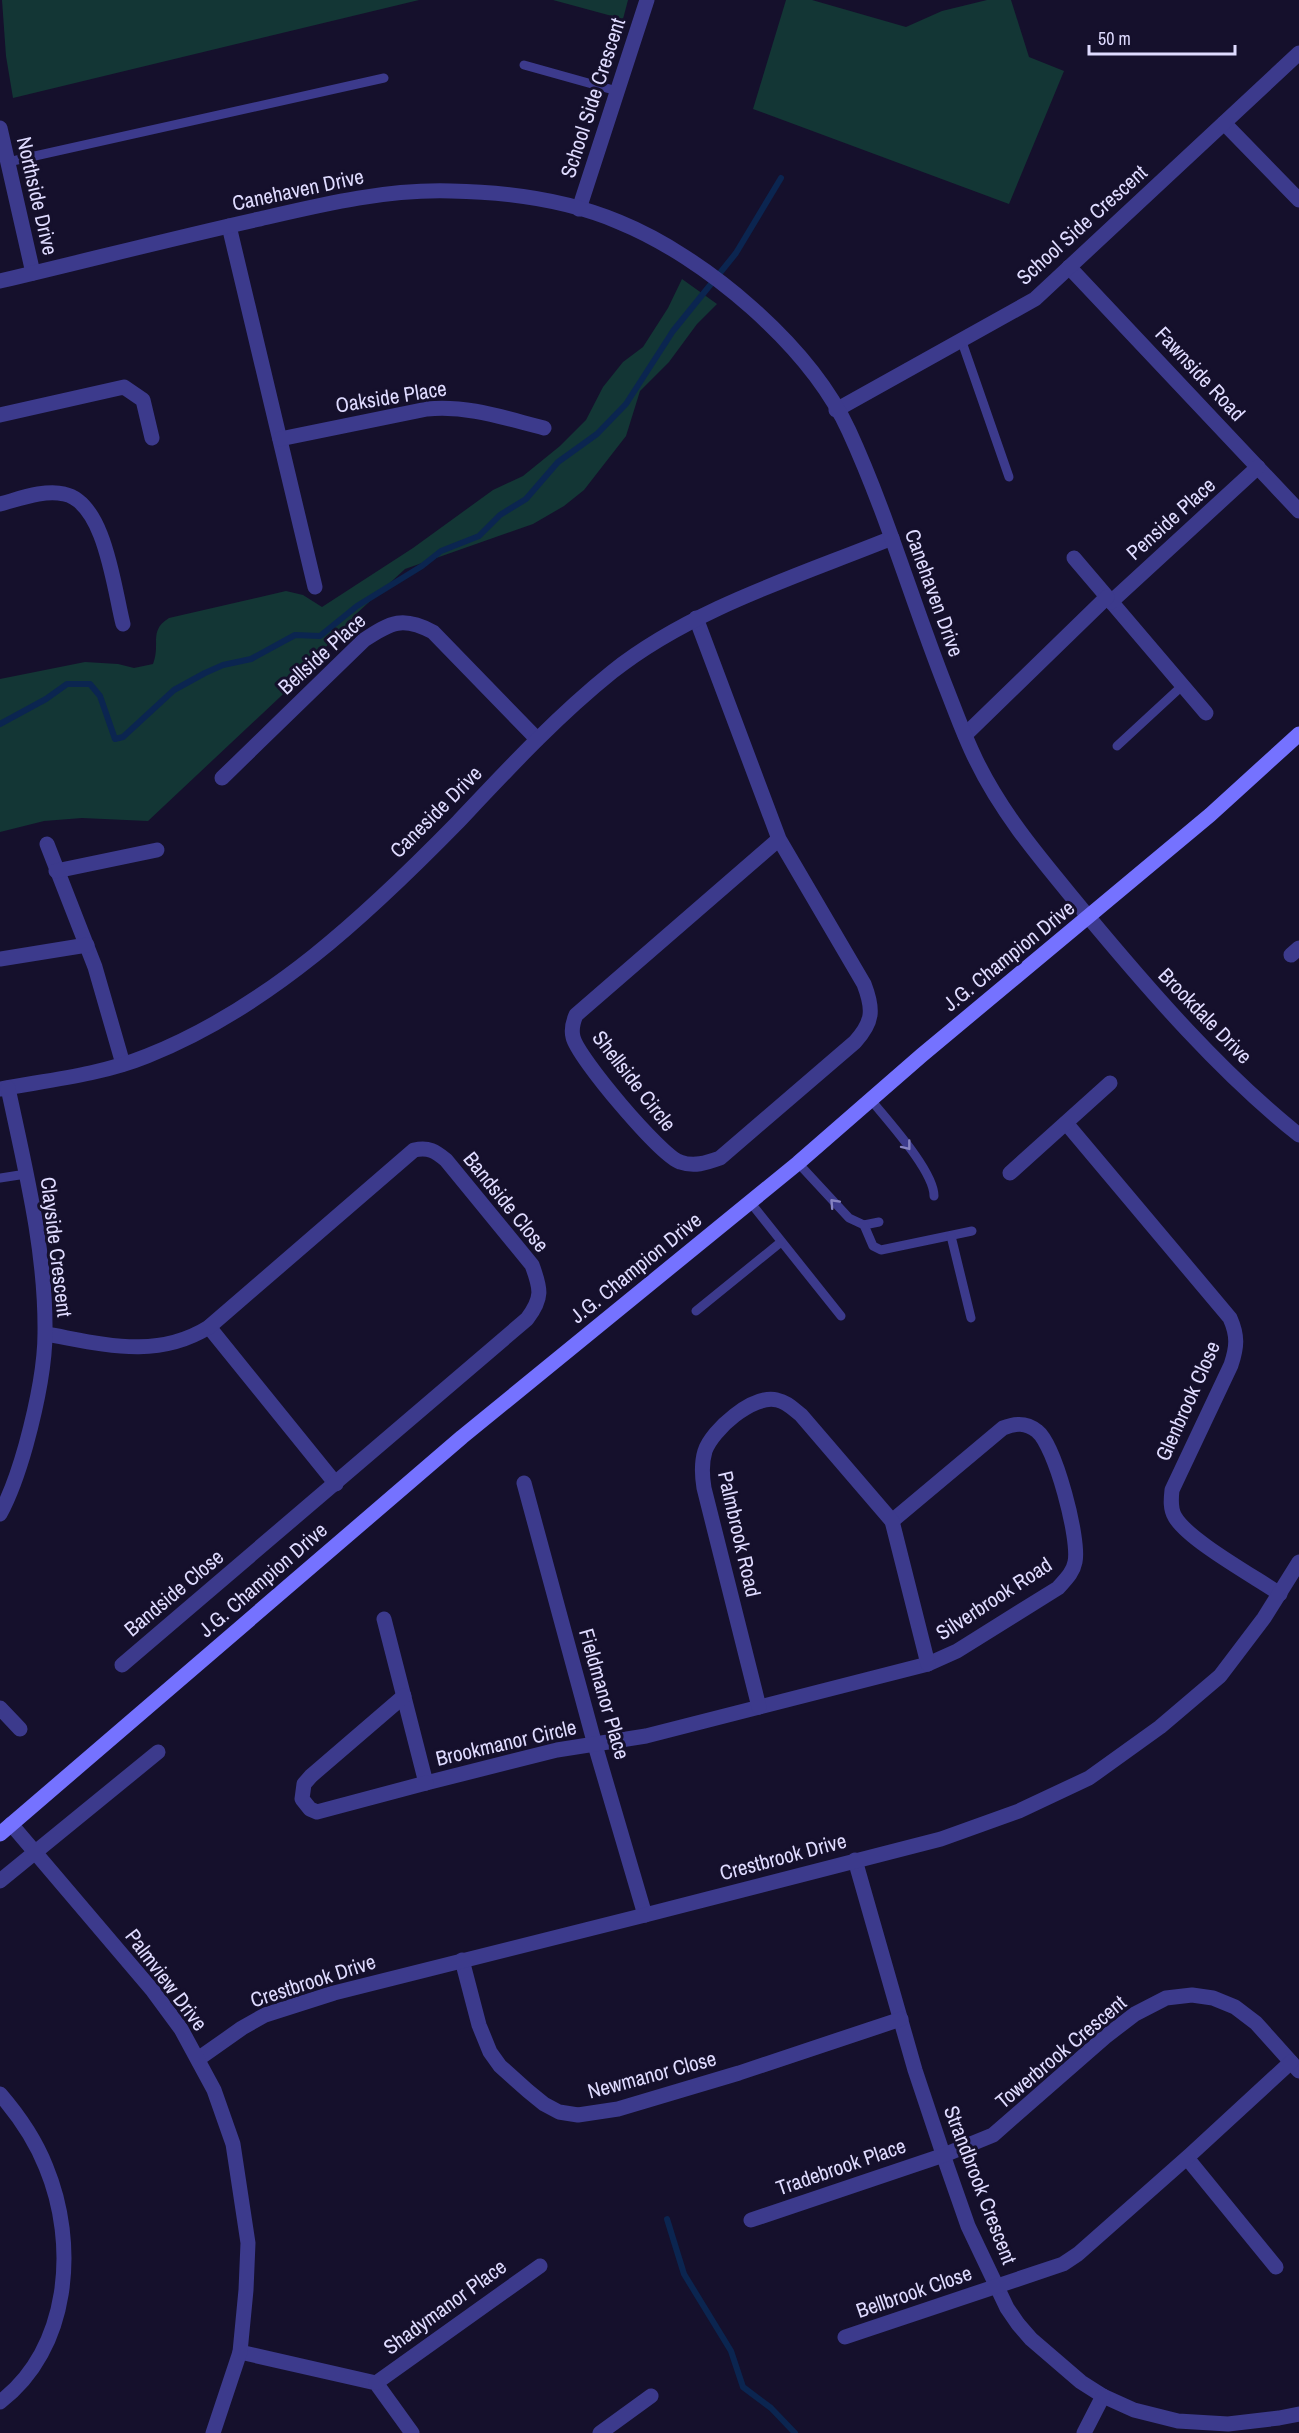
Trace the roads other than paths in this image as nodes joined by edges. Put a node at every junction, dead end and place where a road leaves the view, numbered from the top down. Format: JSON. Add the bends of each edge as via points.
{"nodes":[{"id":1,"x":647,"y":0,"type":"edge"},
{"id":2,"x":1299,"y":53,"type":"edge"},
{"id":3,"x":524,"y":65,"type":"dead end"},
{"id":4,"x":384,"y":78,"type":"dead end"},
{"id":5,"x":617,"y":91,"type":"junction"},
{"id":6,"x":1224,"y":123,"type":"junction"},
{"id":7,"x":0,"y":128,"type":"edge"},
{"id":8,"x":8,"y":162,"type":"junction"},
{"id":9,"x":1299,"y":200,"type":"edge"},
{"id":10,"x":579,"y":209,"type":"junction"},
{"id":11,"x":228,"y":226,"type":"junction"},
{"id":12,"x":1070,"y":267,"type":"junction"},
{"id":13,"x":33,"y":273,"type":"junction"},
{"id":14,"x":0,"y":281,"type":"edge"},
{"id":15,"x":962,"y":342,"type":"junction"},
{"id":16,"x":836,"y":410,"type":"junction"},
{"id":17,"x":0,"y":415,"type":"edge"},
{"id":18,"x":544,"y":428,"type":"dead end"},
{"id":19,"x":152,"y":438,"type":"dead end"},
{"id":20,"x":280,"y":439,"type":"junction"},
{"id":21,"x":1258,"y":467,"type":"junction"},
{"id":22,"x":1009,"y":477,"type":"dead end"},
{"id":23,"x":0,"y":504,"type":"edge"},
{"id":24,"x":1299,"y":511,"type":"edge"},
{"id":25,"x":892,"y":538,"type":"junction"},
{"id":26,"x":1074,"y":558,"type":"dead end"},
{"id":27,"x":315,"y":587,"type":"dead end"},
{"id":28,"x":1109,"y":599,"type":"junction"},
{"id":29,"x":696,"y":618,"type":"junction"},
{"id":30,"x":123,"y":624,"type":"dead end"},
{"id":31,"x":1182,"y":686,"type":"junction"},
{"id":32,"x":1206,"y":713,"type":"dead end"},
{"id":33,"x":1299,"y":734,"type":"edge"},
{"id":34,"x":965,"y":735,"type":"junction"},
{"id":35,"x":537,"y":739,"type":"junction"},
{"id":36,"x":1117,"y":746,"type":"dead end"},
{"id":37,"x":222,"y":778,"type":"dead end"},
{"id":38,"x":779,"y":839,"type":"junction"},
{"id":39,"x":46,"y":844,"type":"dead end"},
{"id":40,"x":157,"y":850,"type":"dead end"},
{"id":41,"x":56,"y":871,"type":"junction"},
{"id":42,"x":1089,"y":917,"type":"junction"},
{"id":43,"x":87,"y":945,"type":"junction"},
{"id":44,"x":0,"y":959,"type":"edge"},
{"id":45,"x":123,"y":1064,"type":"junction"},
{"id":46,"x":1110,"y":1083,"type":"dead end"},
{"id":47,"x":4,"y":1088,"type":"edge"},
{"id":48,"x":871,"y":1100,"type":"junction"},
{"id":49,"x":1066,"y":1122,"type":"junction"},
{"id":50,"x":1299,"y":1135,"type":"edge"},
{"id":51,"x":798,"y":1164,"type":"junction"},
{"id":52,"x":1010,"y":1173,"type":"dead end"},
{"id":53,"x":26,"y":1174,"type":"junction"},
{"id":54,"x":0,"y":1178,"type":"edge"},
{"id":55,"x":934,"y":1196,"type":"dead end"},
{"id":56,"x":750,"y":1202,"type":"junction"},
{"id":57,"x":879,"y":1222,"type":"dead end"},
{"id":58,"x":864,"y":1225,"type":"junction"},
{"id":59,"x":972,"y":1231,"type":"dead end"},
{"id":60,"x":951,"y":1236,"type":"junction"},
{"id":61,"x":781,"y":1242,"type":"junction"},
{"id":62,"x":696,"y":1311,"type":"dead end"},
{"id":63,"x":841,"y":1316,"type":"dead end"},
{"id":64,"x":970,"y":1318,"type":"dead end"},
{"id":65,"x":208,"y":1327,"type":"junction"},
{"id":66,"x":45,"y":1334,"type":"junction"},
{"id":67,"x":524,"y":1483,"type":"dead end"},
{"id":68,"x":336,"y":1484,"type":"junction"},
{"id":69,"x":0,"y":1514,"type":"edge"},
{"id":70,"x":892,"y":1521,"type":"junction"},
{"id":71,"x":1299,"y":1562,"type":"edge"},
{"id":72,"x":1280,"y":1593,"type":"junction"},
{"id":73,"x":384,"y":1619,"type":"dead end"},
{"id":74,"x":928,"y":1664,"type":"junction"},
{"id":75,"x":122,"y":1665,"type":"dead end"},
{"id":76,"x":404,"y":1696,"type":"junction"},
{"id":77,"x":759,"y":1707,"type":"junction"},
{"id":78,"x":0,"y":1708,"type":"edge"},
{"id":79,"x":20,"y":1729,"type":"dead end"},
{"id":80,"x":596,"y":1745,"type":"junction"},
{"id":81,"x":158,"y":1752,"type":"dead end"},
{"id":82,"x":426,"y":1783,"type":"junction"},
{"id":83,"x":6,"y":1829,"type":"edge"},
{"id":84,"x":35,"y":1852,"type":"junction"},
{"id":85,"x":855,"y":1860,"type":"junction"},
{"id":86,"x":0,"y":1881,"type":"edge"},
{"id":87,"x":645,"y":1915,"type":"junction"},
{"id":88,"x":462,"y":1960,"type":"junction"},
{"id":89,"x":901,"y":2019,"type":"junction"},
{"id":90,"x":198,"y":2059,"type":"junction"},
{"id":91,"x":1295,"y":2066,"type":"edge"},
{"id":92,"x":0,"y":2094,"type":"edge"},
{"id":93,"x":944,"y":2155,"type":"junction"},
{"id":94,"x":1187,"y":2158,"type":"junction"},
{"id":95,"x":751,"y":2220,"type":"dead end"},
{"id":96,"x":540,"y":2266,"type":"dead end"},
{"id":97,"x":1276,"y":2267,"type":"dead end"},
{"id":98,"x":996,"y":2286,"type":"junction"},
{"id":99,"x":845,"y":2337,"type":"dead end"},
{"id":100,"x":240,"y":2352,"type":"junction"},
{"id":101,"x":376,"y":2383,"type":"junction"},
{"id":102,"x":651,"y":2396,"type":"dead end"},
{"id":103,"x":1102,"y":2396,"type":"junction"},
{"id":104,"x":0,"y":2402,"type":"edge"},
{"id":105,"x":1299,"y":2414,"type":"edge"},
{"id":106,"x":1198,"y":2428,"type":"edge"},
{"id":107,"x":213,"y":2433,"type":"edge"},
{"id":108,"x":412,"y":2433,"type":"edge"},
{"id":109,"x":600,"y":2433,"type":"edge"},
{"id":110,"x":1084,"y":2433,"type":"edge"}],
"edges":[{"from":1,"to":5,"type":"street","name":"School Side Crescent"},
{"from":2,"to":6,"type":"street","name":"School Side Crescent"},
{"from":3,"to":5,"type":"lane"},
{"from":4,"to":8,"type":"lane"},
{"from":5,"to":10,"type":"street","name":"School Side Crescent"},
{"from":6,"to":9,"type":"street"},
{"from":6,"to":12,"type":"street","name":"School Side Crescent"},
{"from":7,"to":8,"type":"street","name":"Northside Drive"},
{"from":8,"to":13,"type":"street","name":"Northside Drive"},
{"from":10,"to":11,"type":"street","name":"Canehaven Drive","via":[[522,196],[448,190],[358,196]]},
{"from":10,"to":16,"type":"street","name":"Canehaven Drive","via":[[621,222],[731,289],[789,345]]},
{"from":11,"to":13,"type":"street","name":"Canehaven Drive"},
{"from":11,"to":20,"type":"street"},
{"from":12,"to":15,"type":"street","name":"School Side Crescent","via":[[1035,299]]},
{"from":12,"to":21,"type":"street","name":"Fawnside Road"},
{"from":13,"to":14,"type":"street","name":"Canehaven Drive"},
{"from":15,"to":16,"type":"street","name":"School Side Crescent"},
{"from":15,"to":22,"type":"lane"},
{"from":16,"to":25,"type":"street","name":"Canehaven Drive","via":[[847,427]]},
{"from":17,"to":19,"type":"street","via":[[124,387],[143,399]]},
{"from":18,"to":20,"type":"street","name":"Oakside Place","via":[[462,407],[446,407]]},
{"from":20,"to":27,"type":"street"},
{"from":21,"to":24,"type":"street","name":"Fawnside Road"},
{"from":21,"to":28,"type":"street","name":"Penside Place"},
{"from":23,"to":30,"type":"street","via":[[63,493],[87,507],[99,527]]},
{"from":25,"to":29,"type":"street","name":"Caneside Drive"},
{"from":25,"to":34,"type":"street","name":"Canehaven Drive"},
{"from":26,"to":28,"type":"street"},
{"from":28,"to":31,"type":"street"},
{"from":28,"to":34,"type":"street","name":"Penside Place"},
{"from":29,"to":35,"type":"street","name":"Caneside Drive","via":[[648,645],[611,673]]},
{"from":29,"to":38,"type":"street","name":"Shellside Circle"},
{"from":31,"to":32,"type":"street"},
{"from":31,"to":36,"type":"lane"},
{"from":33,"to":42,"type":"main road","name":"J.G. Champion Drive"},
{"from":34,"to":42,"type":"street","name":"Canehaven Drive","via":[[1009,817]]},
{"from":35,"to":37,"type":"street","name":"Bellside Place","via":[[433,632],[404,621],[386,625],[364,640]]},
{"from":35,"to":45,"type":"street","name":"Caneside Drive","via":[[350,926],[283,980],[205,1029]]},
{"from":38,"to":38,"type":"street","name":"Shellside Circle","via":[[864,984],[871,1002],[870,1018],[855,1042],[720,1158],[699,1165],[679,1162],[659,1148],[586,1060],[573,1037],[572,1024],[576,1015]]},
{"from":39,"to":41,"type":"street"},
{"from":40,"to":41,"type":"street"},
{"from":41,"to":43,"type":"street"},
{"from":42,"to":48,"type":"main road","name":"J.G. Champion Drive"},
{"from":42,"to":50,"type":"street","name":"Brookdale Drive","via":[[1133,970],[1255,1098]]},
{"from":43,"to":44,"type":"street"},
{"from":43,"to":45,"type":"street"},
{"from":45,"to":47,"type":"street","name":"Caneside Drive"},
{"from":46,"to":49,"type":"street"},
{"from":47,"to":53,"type":"street","name":"Clayside Crescent"},
{"from":48,"to":51,"type":"main road","name":"J.G. Champion Drive"},
{"from":48,"to":55,"type":"lane","one_way":true,"via":[[928,1173]]},
{"from":49,"to":52,"type":"street"},
{"from":49,"to":72,"type":"street","name":"Glenbrook Close","via":[[1230,1318],[1236,1331],[1237,1347],[1231,1365],[1172,1490],[1171,1507],[1174,1517],[1193,1537]]},
{"from":51,"to":56,"type":"main road","name":"J.G. Champion Drive"},
{"from":58,"to":51,"type":"lane","one_way":true,"via":[[849,1218]]},
{"from":53,"to":54,"type":"lane"},
{"from":53,"to":66,"type":"street","name":"Clayside Crescent","via":[[40,1258]]},
{"from":56,"to":61,"type":"lane"},
{"from":56,"to":83,"type":"main road","name":"J.G. Champion Drive","via":[[462,1437]]},
{"from":57,"to":58,"type":"lane"},
{"from":58,"to":60,"type":"lane","via":[[873,1246],[881,1250]]},
{"from":59,"to":60,"type":"lane"},
{"from":60,"to":64,"type":"lane"},
{"from":61,"to":62,"type":"lane"},
{"from":61,"to":63,"type":"lane"},
{"from":65,"to":66,"type":"street","name":"Bandside Close","via":[[174,1344],[136,1347]]},
{"from":65,"to":68,"type":"street"},
{"from":65,"to":68,"type":"street","name":"Bandside Close","via":[[414,1150],[433,1150],[446,1160],[525,1256],[539,1283],[538,1305],[527,1320]]},
{"from":66,"to":69,"type":"street","name":"Clayside Crescent","via":[[36,1411],[12,1492]]},
{"from":67,"to":80,"type":"street","name":"Fieldmanor Place"},
{"from":68,"to":75,"type":"street","name":"Bandside Close"},
{"from":70,"to":74,"type":"street","name":"Silverbrook Road"},
{"from":70,"to":74,"type":"street","name":"Silverbrook Road","via":[[990,1438],[1014,1424],[1039,1431],[1048,1444],[1073,1527],[1076,1562],[1058,1588],[957,1651]]},
{"from":70,"to":77,"type":"street","name":"Palmbrook Road","via":[[801,1415],[786,1403],[775,1399],[748,1406],[712,1435],[705,1450],[702,1476]]},
{"from":71,"to":72,"type":"street","name":"Crestbrook Drive"},
{"from":72,"to":85,"type":"street","name":"Crestbrook Drive","via":[[1220,1676],[1160,1728],[1089,1778],[1019,1811],[940,1839]]},
{"from":73,"to":76,"type":"street","name":"Brookmanor Circle"},
{"from":74,"to":77,"type":"street","name":"Silverbrook Road"},
{"from":76,"to":82,"type":"street","name":"Brookmanor Circle"},
{"from":76,"to":82,"type":"street","name":"Brookmanor Circle","via":[[311,1776],[304,1784],[302,1799],[317,1812]]},
{"from":77,"to":80,"type":"street","name":"Silverbrook Road"},
{"from":78,"to":79,"type":"street"},
{"from":80,"to":82,"type":"street","name":"Brookmanor Circle","via":[[511,1760]]},
{"from":80,"to":87,"type":"street","name":"Fieldmanor Place"},
{"from":81,"to":84,"type":"street"},
{"from":83,"to":84,"type":"street","name":"Palmview Drive"},
{"from":84,"to":86,"type":"street"},
{"from":84,"to":90,"type":"street","name":"Palmview Drive","via":[[153,1991]]},
{"from":85,"to":87,"type":"street","name":"Crestbrook Drive"},
{"from":85,"to":89,"type":"street","name":"Strandbrook Crescent"},
{"from":87,"to":88,"type":"street","name":"Crestbrook Drive"},
{"from":88,"to":89,"type":"street","name":"Newmanor Close","via":[[490,2052],[500,2066],[544,2104],[568,2114],[618,2109]]},
{"from":88,"to":90,"type":"street","name":"Crestbrook Drive","via":[[266,2015]]},
{"from":89,"to":93,"type":"street","name":"Strandbrook Crescent"},
{"from":90,"to":100,"type":"street","name":"Palmview Drive","via":[[233,2144],[241,2184],[248,2242]]},
{"from":91,"to":93,"type":"street","name":"Towerbrook Crescent","via":[[1256,2023],[1235,2007],[1192,1995],[1166,1998],[1112,2031],[993,2135]]},
{"from":91,"to":94,"type":"street","name":"Towerbrook Crescent"},
{"from":92,"to":104,"type":"street","via":[[26,2128],[47,2168],[59,2211],[64,2262],[58,2312],[40,2359],[24,2381]]},
{"from":93,"to":95,"type":"street","name":"Tradebrook Place"},
{"from":93,"to":98,"type":"street","name":"Strandbrook Crescent","via":[[968,2226]]},
{"from":94,"to":97,"type":"street"},
{"from":94,"to":98,"type":"street","name":"Towerbrook Crescent","via":[[1078,2254],[1045,2272]]},
{"from":96,"to":101,"type":"street","name":"Shadymanor Place"},
{"from":98,"to":99,"type":"street","name":"Bellbrook Close"},
{"from":98,"to":103,"type":"street","name":"Strandbrook Crescent","via":[[1030,2339]]},
{"from":100,"to":101,"type":"street"},
{"from":100,"to":107,"type":"street","name":"Palmview Drive"},
{"from":101,"to":108,"type":"street"},
{"from":102,"to":109,"type":"street"},
{"from":103,"to":106,"type":"street","name":"Strandbrook Crescent","via":[[1134,2410]]},
{"from":103,"to":110,"type":"street"},
{"from":105,"to":106,"type":"street","name":"Strandbrook Crescent"}]}
